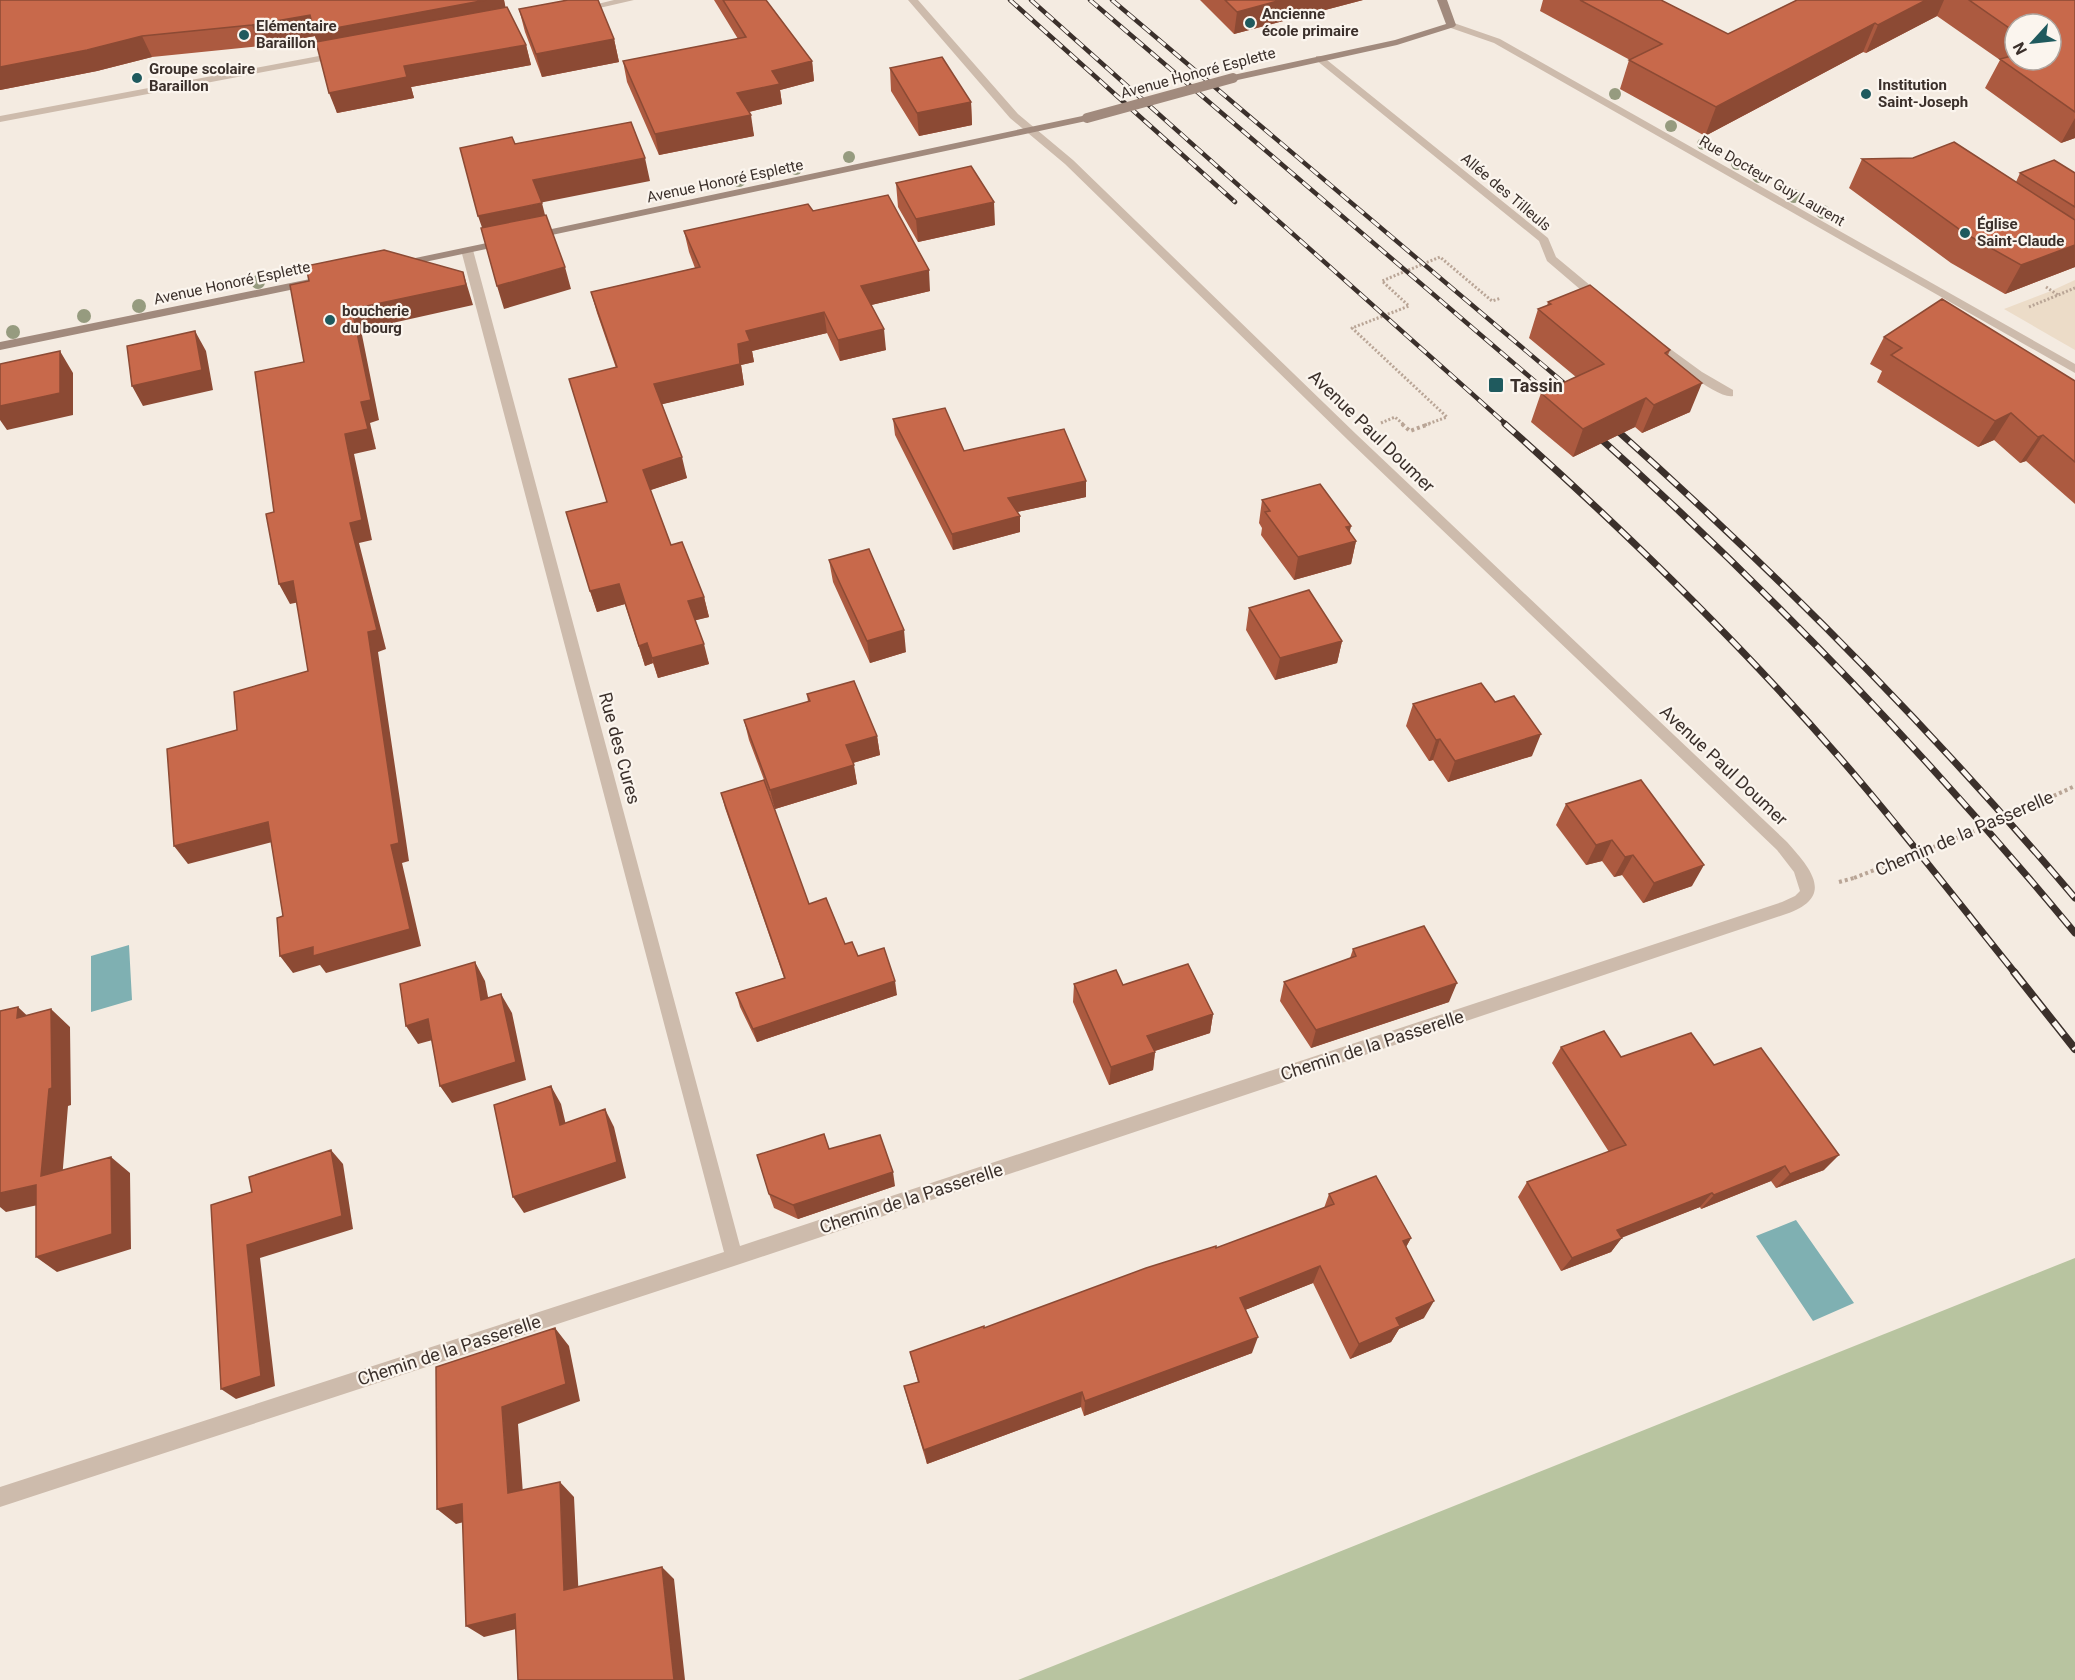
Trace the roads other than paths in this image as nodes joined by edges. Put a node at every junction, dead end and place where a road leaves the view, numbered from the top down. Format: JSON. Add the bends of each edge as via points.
{"nodes":[{"id":1,"x":629,"y":0,"type":"edge"},
{"id":2,"x":913,"y":0,"type":"edge"},
{"id":3,"x":1442,"y":0,"type":"edge"},
{"id":4,"x":570,"y":11,"type":"edge"},
{"id":5,"x":1451,"y":25,"type":"junction"},
{"id":6,"x":349,"y":53,"type":"edge"},
{"id":7,"x":1319,"y":58,"type":"junction"},
{"id":8,"x":0,"y":119,"type":"edge"},
{"id":9,"x":1033,"y":132,"type":"junction"},
{"id":10,"x":467,"y":250,"type":"junction"},
{"id":11,"x":383,"y":267,"type":"edge"},
{"id":12,"x":325,"y":279,"type":"edge"},
{"id":13,"x":1610,"y":307,"type":"edge"},
{"id":14,"x":1646,"y":335,"type":"edge"},
{"id":15,"x":0,"y":346,"type":"edge"},
{"id":16,"x":2075,"y":369,"type":"edge"},
{"id":17,"x":1729,"y":393,"type":"dead end"},
{"id":18,"x":1808,"y":884,"type":"joint"},
{"id":19,"x":734,"y":1257,"type":"junction"},
{"id":20,"x":0,"y":1497,"type":"edge"}],
"edges":[{"from":1,"to":4,"type":"street"},
{"from":2,"to":9,"type":"street","name":"Avenue Paul Doumer","via":[[1014,116]]},
{"from":3,"to":5,"type":"street"},
{"from":5,"to":7,"type":"street","name":"Avenue Honoré Esplette","via":[[1397,42]]},
{"from":5,"to":16,"type":"street","name":"Rue Docteur Guy Laurent","via":[[1497,42]]},
{"from":6,"to":8,"type":"street"},
{"from":7,"to":9,"type":"street","name":"Avenue Honoré Esplette","bridge":true},
{"from":7,"to":13,"type":"street","name":"Allée des Tilleuls","via":[[1544,240],[1551,259]]},
{"from":9,"to":10,"type":"street","name":"Avenue Honoré Esplette"},
{"from":9,"to":18,"type":"street","name":"Avenue Paul Doumer","via":[[1069,162],[1782,846]]},
{"from":10,"to":11,"type":"street","name":"Avenue Honoré Esplette"},
{"from":10,"to":19,"type":"street","name":"Rue des Cures"},
{"from":12,"to":15,"type":"street","name":"Avenue Honoré Esplette"},
{"from":14,"to":17,"type":"street","via":[[1698,375]]},
{"from":18,"to":19,"type":"street","name":"Chemin de la Passerelle","via":[[1808,893],[1786,907]]},
{"from":19,"to":20,"type":"street","name":"Chemin de la Passerelle"}]}
